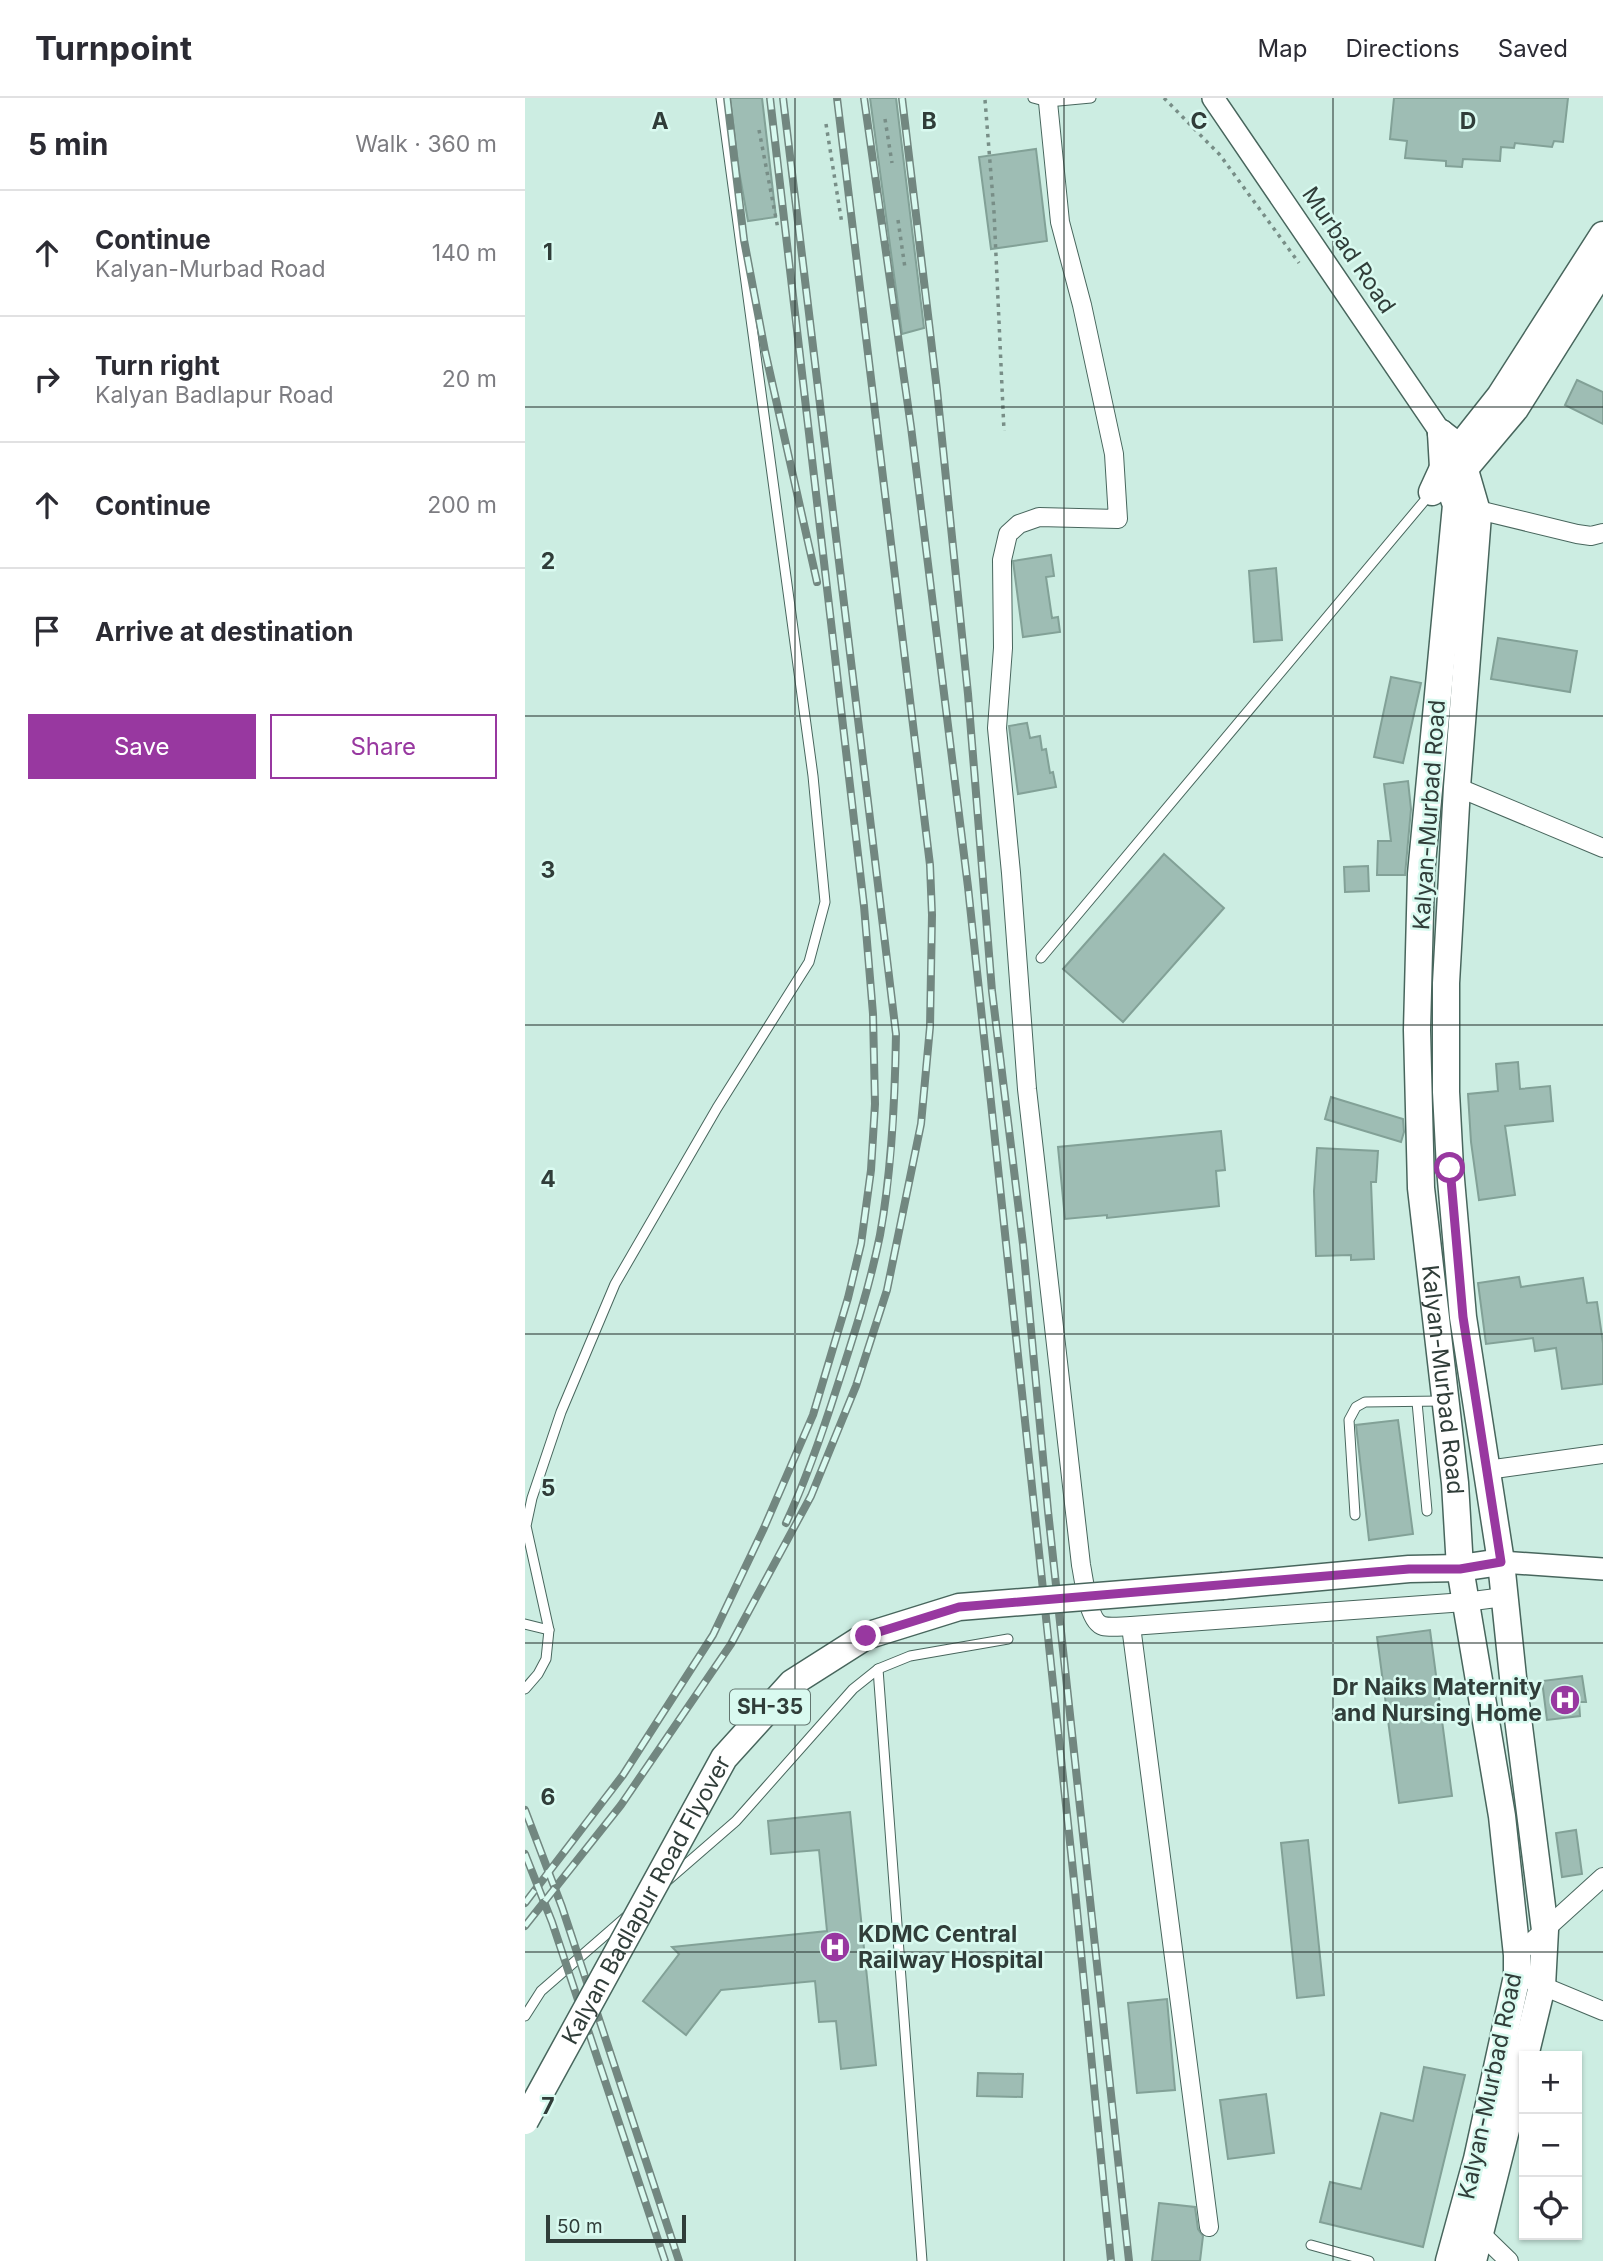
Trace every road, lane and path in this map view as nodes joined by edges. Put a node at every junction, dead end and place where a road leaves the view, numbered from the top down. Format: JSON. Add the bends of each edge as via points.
{"nodes":[{"id":1,"x":721,"y":98,"type":"edge"},
{"id":2,"x":1091,"y":98,"type":"edge"},
{"id":3,"x":1164,"y":98,"type":"edge"},
{"id":4,"x":1213,"y":98,"type":"edge"},
{"id":5,"x":985,"y":100,"type":"dead end"},
{"id":6,"x":1040,"y":100,"type":"edge"},
{"id":7,"x":885,"y":119,"type":"dead end"},
{"id":8,"x":826,"y":124,"type":"dead end"},
{"id":9,"x":759,"y":130,"type":"dead end"},
{"id":10,"x":892,"y":163,"type":"dead end"},
{"id":11,"x":898,"y":220,"type":"dead end"},
{"id":12,"x":842,"y":224,"type":"dead end"},
{"id":13,"x":778,"y":229,"type":"dead end"},
{"id":14,"x":1601,"y":252,"type":"edge"},
{"id":15,"x":1299,"y":263,"type":"dead end"},
{"id":16,"x":905,"y":268,"type":"dead end"},
{"id":17,"x":1005,"y":431,"type":"dead end"},
{"id":18,"x":1453,"y":477,"type":"junction"},
{"id":19,"x":1603,"y":533,"type":"edge"},
{"id":20,"x":1457,"y":787,"type":"junction"},
{"id":21,"x":1603,"y":848,"type":"edge"},
{"id":22,"x":1041,"y":958,"type":"dead end"},
{"id":23,"x":1444,"y":1401,"type":"junction"},
{"id":24,"x":1417,"y":1402,"type":"junction"},
{"id":25,"x":1603,"y":1454,"type":"edge"},
{"id":26,"x":1487,"y":1470,"type":"junction"},
{"id":27,"x":1427,"y":1511,"type":"dead end"},
{"id":28,"x":1355,"y":1516,"type":"dead end"},
{"id":29,"x":1501,"y":1562,"type":"junction"},
{"id":30,"x":1434,"y":1569,"type":"junction"},
{"id":31,"x":1603,"y":1569,"type":"edge"},
{"id":32,"x":1504,"y":1597,"type":"junction"},
{"id":33,"x":1465,"y":1602,"type":"junction"},
{"id":34,"x":525,"y":1624,"type":"edge"},
{"id":35,"x":1131,"y":1626,"type":"junction"},
{"id":36,"x":549,"y":1630,"type":"junction"},
{"id":37,"x":1008,"y":1639,"type":"dead end"},
{"id":38,"x":879,"y":1669,"type":"junction"},
{"id":39,"x":525,"y":1689,"type":"edge"},
{"id":40,"x":1603,"y":1877,"type":"edge"},
{"id":41,"x":1545,"y":1930,"type":"junction"},
{"id":42,"x":1517,"y":1965,"type":"junction"},
{"id":43,"x":1542,"y":1986,"type":"junction"},
{"id":44,"x":1603,"y":2011,"type":"edge"},
{"id":45,"x":525,"y":2016,"type":"edge"},
{"id":46,"x":1526,"y":2051,"type":"edge"},
{"id":47,"x":1519,"y":2071,"type":"edge"},
{"id":48,"x":525,"y":2121,"type":"edge"},
{"id":49,"x":1487,"y":2164,"type":"junction"},
{"id":50,"x":1463,"y":2212,"type":"junction"},
{"id":51,"x":1209,"y":2227,"type":"dead end"},
{"id":52,"x":1480,"y":2234,"type":"junction"},
{"id":53,"x":1311,"y":2245,"type":"dead end"},
{"id":54,"x":922,"y":2261,"type":"edge"},
{"id":55,"x":1369,"y":2261,"type":"edge"},
{"id":56,"x":1449,"y":2261,"type":"edge"},
{"id":57,"x":1473,"y":2261,"type":"edge"},
{"id":58,"x":1509,"y":2261,"type":"edge"}],
"edges":[{"from":1,"to":36,"type":"lane","via":[[813,776],[825,902],[809,962],[615,1284],[561,1412],[526,1527]]},
{"from":2,"to":6,"type":"lane"},
{"from":3,"to":15,"type":"path","via":[[1220,155]]},
{"from":4,"to":18,"type":"street","name":"Murbad Road"},
{"from":5,"to":17,"type":"path"},
{"from":6,"to":35,"type":"street","via":[[1060,222],[1114,454],[1118,519],[1039,517],[1019,523],[1008,534],[1002,561],[1003,648],[997,728],[1027,1089],[1081,1565],[1096,1622]]},
{"from":7,"to":10,"type":"path"},
{"from":8,"to":12,"type":"path"},
{"from":9,"to":13,"type":"path"},
{"from":11,"to":16,"type":"path"},
{"from":14,"to":18,"type":"main road","via":[[1540,351],[1500,396]]},
{"from":18,"to":19,"type":"street","via":[[1577,534]]},
{"from":18,"to":20,"type":"main road","name":"Kalyan-Murbad Road","via":[[1478,515]]},
{"from":18,"to":22,"type":"lane"},
{"from":18,"to":23,"type":"main road","name":"Kalyan-Murbad Road","via":[[1421,874],[1417,1017],[1421,1188]]},
{"from":20,"to":21,"type":"street"},
{"from":20,"to":26,"type":"main road","name":"Kalyan-Murbad Road","via":[[1446,983],[1447,1105],[1463,1317]]},
{"from":23,"to":24,"type":"lane"},
{"from":23,"to":30,"type":"main road","name":"Kalyan-Murbad Road","via":[[1455,1483]]},
{"from":24,"to":27,"type":"lane"},
{"from":24,"to":28,"type":"lane","via":[[1365,1402],[1350,1414]]},
{"from":25,"to":26,"type":"street"},
{"from":26,"to":29,"type":"main road","name":"Kalyan-Murbad Road"},
{"from":29,"to":30,"type":"main road","number":"SH-35"},
{"from":29,"to":31,"type":"street"},
{"from":29,"to":32,"type":"main road","name":"Kalyan-Murbad Road"},
{"from":30,"to":33,"type":"main road","name":"Kalyan-Murbad Road"},
{"from":30,"to":48,"type":"main road","name":"Kalyan Badlapur Road Flyover","number":"SH-35","bridge":true,"via":[[959,1607],[866,1636],[792,1683],[724,1758]]},
{"from":32,"to":33,"type":"street"},
{"from":32,"to":41,"type":"main road","name":"Kalyan-Murbad Road"},
{"from":33,"to":35,"type":"street"},
{"from":33,"to":42,"type":"main road","name":"Kalyan-Murbad Road","via":[[1502,1816]]},
{"from":34,"to":36,"type":"lane"},
{"from":35,"to":51,"type":"street"},
{"from":36,"to":39,"type":"lane","via":[[546,1659]]},
{"from":37,"to":38,"type":"lane","via":[[910,1656]]},
{"from":38,"to":45,"type":"lane","via":[[853,1689],[736,1821],[541,1991]]},
{"from":38,"to":54,"type":"lane"},
{"from":40,"to":41,"type":"street"},
{"from":41,"to":42,"type":"street"},
{"from":41,"to":43,"type":"main road","name":"Kalyan-Murbad Road"},
{"from":42,"to":43,"type":"street"},
{"from":42,"to":49,"type":"main road","name":"Kalyan-Murbad Road"},
{"from":43,"to":44,"type":"street"},
{"from":43,"to":46,"type":"main road","name":"Kalyan-Murbad Road"},
{"from":47,"to":49,"type":"main road","name":"Kalyan-Murbad Road"},
{"from":49,"to":50,"type":"main road","name":"Kalyan-Murbad Road"},
{"from":49,"to":52,"type":"main road","name":"Kalyan-Murbad Road"},
{"from":50,"to":52,"type":"street"},
{"from":50,"to":56,"type":"main road","name":"Kalyan-Murbad Road"},
{"from":52,"to":57,"type":"main road","name":"Kalyan-Murbad Road"},
{"from":52,"to":58,"type":"street"},
{"from":53,"to":55,"type":"lane"}]}
